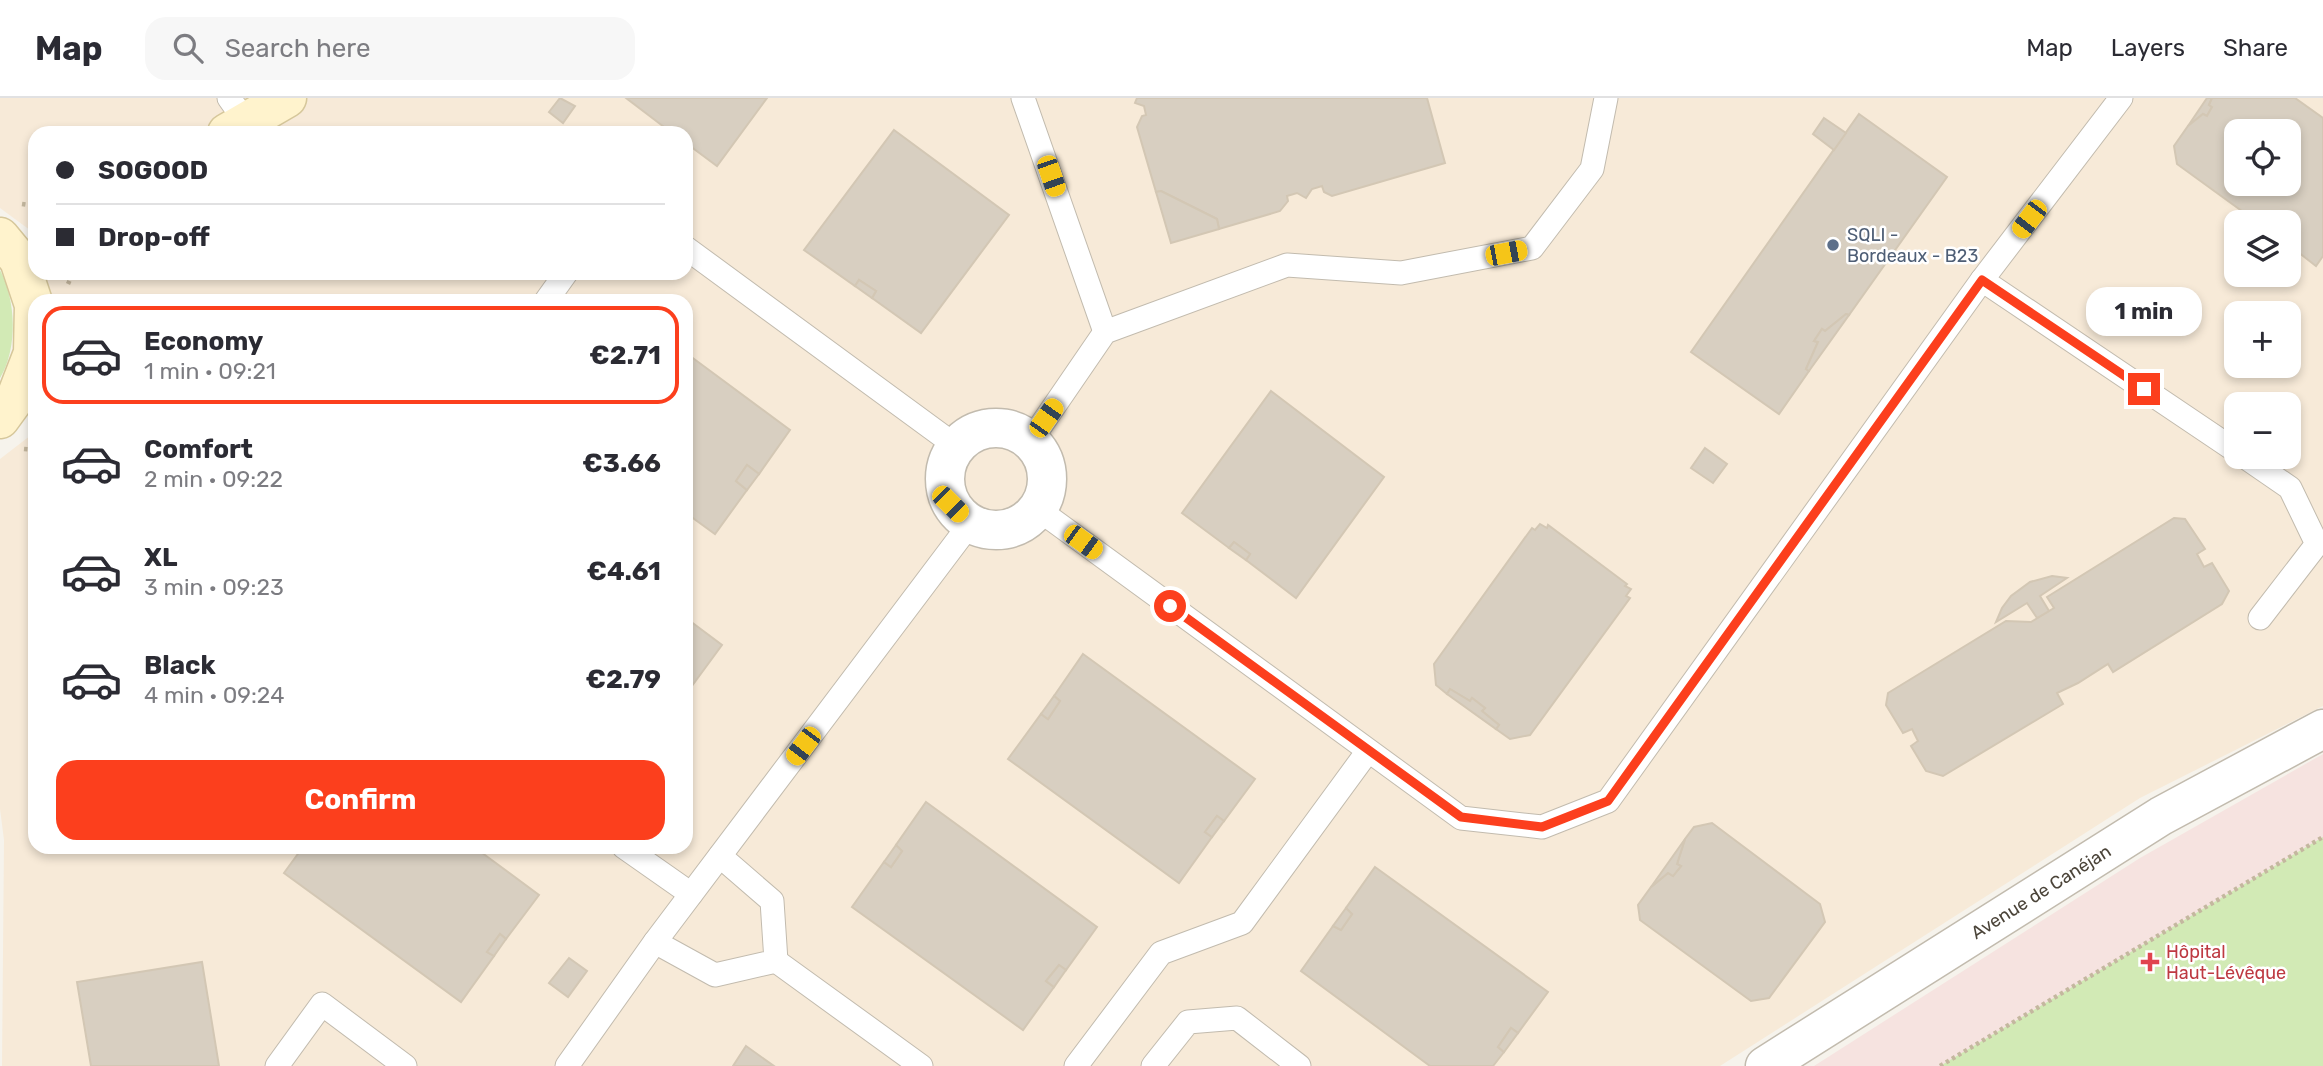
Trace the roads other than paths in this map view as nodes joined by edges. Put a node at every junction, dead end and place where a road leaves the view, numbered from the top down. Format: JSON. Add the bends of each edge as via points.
{"nodes":[{"id":1,"x":287,"y":98,"type":"edge"},
{"id":2,"x":1023,"y":98,"type":"edge"},
{"id":3,"x":1606,"y":98,"type":"edge"},
{"id":4,"x":2122,"y":98,"type":"edge"},
{"id":5,"x":234,"y":118,"type":"edge"},
{"id":6,"x":18,"y":248,"type":"edge"},
{"id":7,"x":693,"y":253,"type":"edge"},
{"id":8,"x":1982,"y":280,"type":"junction"},
{"id":9,"x":31,"y":294,"type":"edge"},
{"id":10,"x":1105,"y":332,"type":"junction"},
{"id":11,"x":28,"y":370,"type":"edge"},
{"id":12,"x":17,"y":408,"type":"edge"},
{"id":13,"x":1031,"y":440,"type":"junction"},
{"id":14,"x":2224,"y":443,"type":"edge"},
{"id":15,"x":956,"y":446,"type":"junction"},
{"id":16,"x":2262,"y":469,"type":"edge"},
{"id":17,"x":1039,"y":510,"type":"junction"},
{"id":18,"x":971,"y":524,"type":"junction"},
{"id":19,"x":2260,"y":618,"type":"dead end"},
{"id":20,"x":2323,"y":729,"type":"edge"},
{"id":21,"x":1368,"y":751,"type":"junction"},
{"id":22,"x":634,"y":854,"type":"edge"},
{"id":23,"x":720,"y":856,"type":"junction"},
{"id":24,"x":691,"y":894,"type":"junction"},
{"id":25,"x":655,"y":942,"type":"junction"},
{"id":26,"x":776,"y":961,"type":"junction"},
{"id":27,"x":277,"y":1066,"type":"edge"},
{"id":28,"x":405,"y":1066,"type":"edge"},
{"id":29,"x":567,"y":1066,"type":"edge"},
{"id":30,"x":921,"y":1066,"type":"edge"},
{"id":31,"x":1076,"y":1066,"type":"edge"},
{"id":32,"x":1153,"y":1066,"type":"edge"},
{"id":33,"x":1299,"y":1066,"type":"edge"},
{"id":34,"x":1765,"y":1066,"type":"edge"}],
"edges":[{"from":1,"to":5,"type":"main road"},
{"from":2,"to":10,"type":"lane"},
{"from":3,"to":10,"type":"lane","via":[[1592,169],[1532,248],[1401,273],[1287,265]]},
{"from":4,"to":8,"type":"lane"},
{"from":6,"to":9,"type":"main road"},
{"from":7,"to":15,"type":"lane"},
{"from":8,"to":14,"type":"lane"},
{"from":8,"to":21,"type":"lane","via":[[1608,801],[1542,827],[1461,817]]},
{"from":10,"to":13,"type":"lane"},
{"from":11,"to":12,"type":"main road"},
{"from":13,"to":15,"type":"street","via":[[1009,428],[987,428]]},
{"from":13,"to":17,"type":"street","via":[[1048,470],[1047,493]]},
{"from":15,"to":18,"type":"street","via":[[947,460],[944,481],[950,504]]},
{"from":16,"to":19,"type":"lane","via":[[2290,488],[2317,544]]},
{"from":17,"to":18,"type":"street","via":[[1025,523],[1004,531]]},
{"from":17,"to":21,"type":"lane"},
{"from":18,"to":23,"type":"lane"},
{"from":20,"to":34,"type":"street","name":"Avenue de Canéjan","via":[[2161,816]]},
{"from":21,"to":31,"type":"lane","via":[[1242,923],[1161,953]]},
{"from":22,"to":24,"type":"lane"},
{"from":23,"to":24,"type":"lane"},
{"from":23,"to":26,"type":"lane","via":[[772,901]]},
{"from":24,"to":25,"type":"lane"},
{"from":25,"to":26,"type":"lane","via":[[715,975]]},
{"from":25,"to":29,"type":"lane"},
{"from":26,"to":30,"type":"lane"},
{"from":27,"to":28,"type":"lane","via":[[322,1004]]},
{"from":32,"to":33,"type":"lane","via":[[1188,1022],[1237,1018]]}]}
